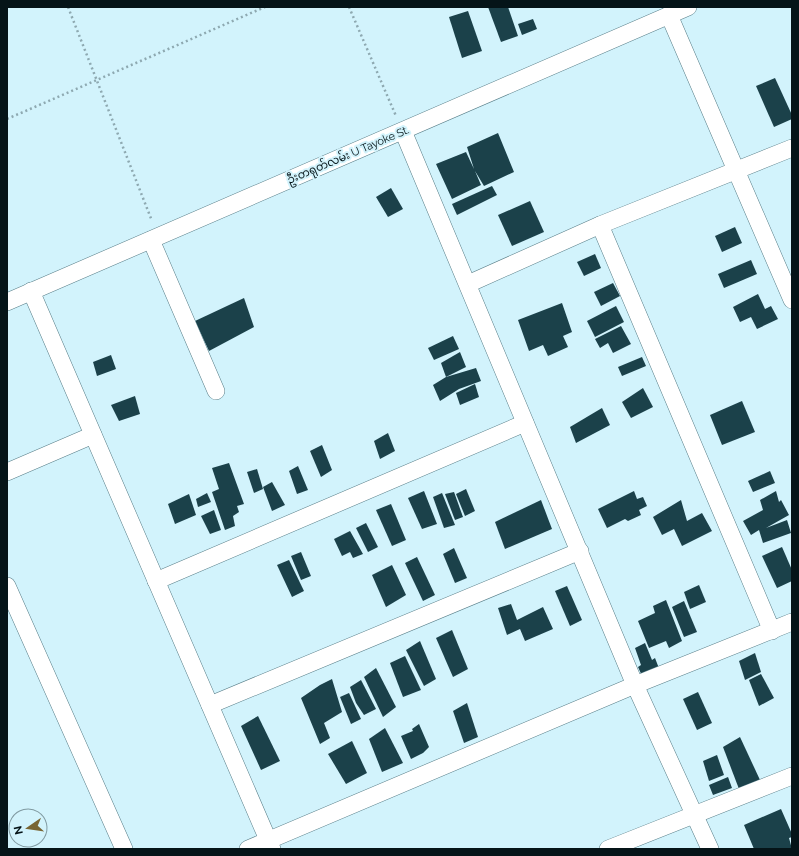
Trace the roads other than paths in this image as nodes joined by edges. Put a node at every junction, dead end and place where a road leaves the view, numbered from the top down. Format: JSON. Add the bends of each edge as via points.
{"nodes":[{"id":1,"x":688,"y":7,"type":"edge"},
{"id":2,"x":669,"y":15,"type":"junction"},
{"id":3,"x":403,"y":131,"type":"junction"},
{"id":4,"x":792,"y":148,"type":"edge"},
{"id":5,"x":736,"y":171,"type":"junction"},
{"id":6,"x":600,"y":226,"type":"junction"},
{"id":7,"x":154,"y":238,"type":"junction"},
{"id":8,"x":468,"y":284,"type":"junction"},
{"id":9,"x":30,"y":291,"type":"junction"},
{"id":10,"x":792,"y":300,"type":"edge"},
{"id":11,"x":7,"y":302,"type":"edge"},
{"id":12,"x":216,"y":391,"type":"dead end"},
{"id":13,"x":524,"y":423,"type":"junction"},
{"id":14,"x":93,"y":435,"type":"junction"},
{"id":15,"x":7,"y":472,"type":"edge"},
{"id":16,"x":580,"y":551,"type":"junction"},
{"id":17,"x":156,"y":581,"type":"junction"},
{"id":18,"x":7,"y":586,"type":"edge"},
{"id":19,"x":792,"y":622,"type":"edge"},
{"id":20,"x":772,"y":631,"type":"junction"},
{"id":21,"x":635,"y":685,"type":"junction"},
{"id":22,"x":210,"y":705,"type":"junction"},
{"id":23,"x":792,"y":776,"type":"edge"},
{"id":24,"x":694,"y":814,"type":"junction"},
{"id":25,"x":270,"y":845,"type":"edge"},
{"id":26,"x":124,"y":849,"type":"edge"},
{"id":27,"x":248,"y":849,"type":"edge"},
{"id":28,"x":608,"y":849,"type":"edge"},
{"id":29,"x":710,"y":849,"type":"edge"}],
"edges":[{"from":1,"to":2,"type":"street","name":"ဦးတရုတ်လမ်း U Tayoke St."},
{"from":2,"to":3,"type":"street","name":"ဦးတရုတ်လမ်း U Tayoke St."},
{"from":2,"to":5,"type":"street"},
{"from":3,"to":7,"type":"street","name":"ဦးတရုတ်လမ်း U Tayoke St."},
{"from":3,"to":8,"type":"street"},
{"from":4,"to":5,"type":"street"},
{"from":5,"to":6,"type":"street"},
{"from":5,"to":10,"type":"street"},
{"from":6,"to":8,"type":"street"},
{"from":6,"to":20,"type":"street"},
{"from":7,"to":9,"type":"street","name":"ဦးတရုတ်လမ်း U Tayoke St."},
{"from":7,"to":12,"type":"street"},
{"from":8,"to":13,"type":"street"},
{"from":9,"to":11,"type":"street","name":"ဦးတရုတ်လမ်း U Tayoke St."},
{"from":9,"to":14,"type":"street"},
{"from":13,"to":16,"type":"street"},
{"from":13,"to":17,"type":"street"},
{"from":14,"to":15,"type":"street"},
{"from":14,"to":17,"type":"street"},
{"from":16,"to":21,"type":"street"},
{"from":16,"to":22,"type":"street"},
{"from":17,"to":22,"type":"street"},
{"from":18,"to":26,"type":"street"},
{"from":19,"to":20,"type":"street"},
{"from":20,"to":21,"type":"street"},
{"from":21,"to":24,"type":"street"},
{"from":21,"to":25,"type":"street"},
{"from":22,"to":25,"type":"street"},
{"from":23,"to":24,"type":"street"},
{"from":24,"to":28,"type":"street"},
{"from":24,"to":29,"type":"street"},
{"from":25,"to":27,"type":"street"}]}
